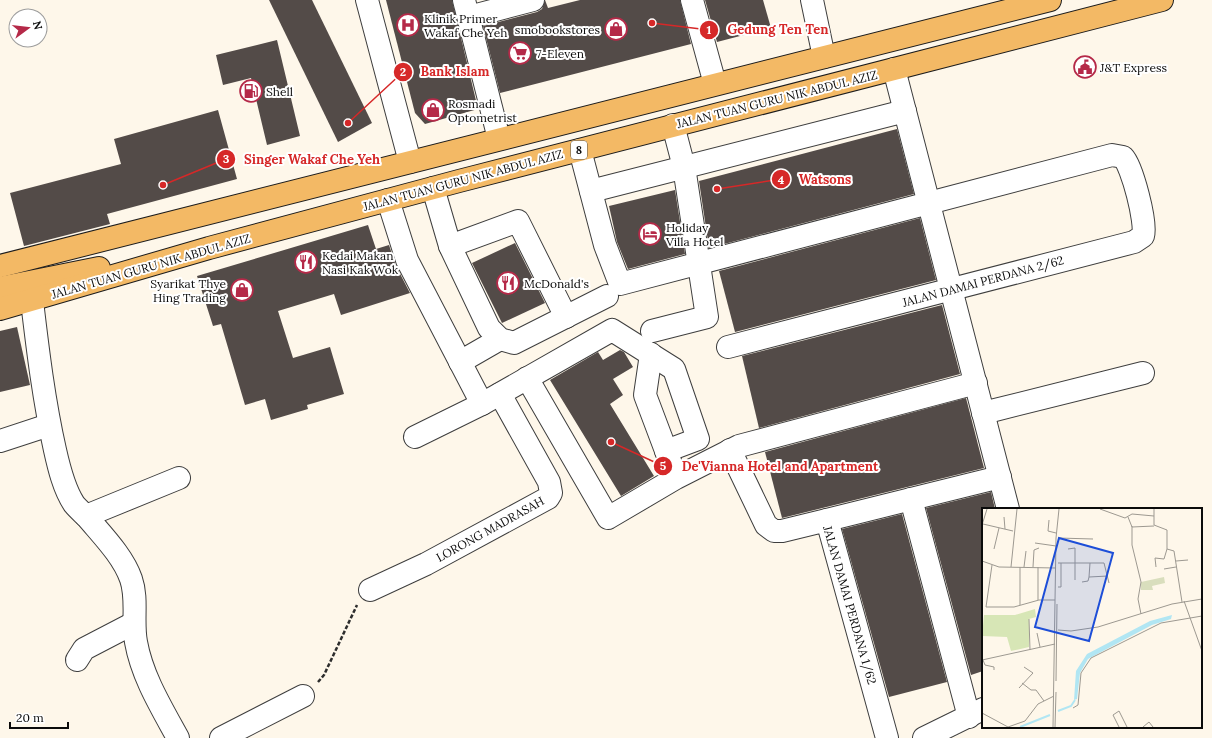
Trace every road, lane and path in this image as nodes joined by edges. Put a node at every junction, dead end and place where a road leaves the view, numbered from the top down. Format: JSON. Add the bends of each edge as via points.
{"nodes":[{"id":1,"x":367,"y":0,"type":"edge"},
{"id":2,"x":533,"y":0,"type":"edge"},
{"id":3,"x":692,"y":0,"type":"edge"},
{"id":4,"x":812,"y":0,"type":"edge"},
{"id":5,"x":1050,"y":0,"type":"edge"},
{"id":6,"x":1162,"y":0,"type":"edge"},
{"id":7,"x":467,"y":9,"type":"edge"},
{"id":8,"x":824,"y":57,"type":"junction"},
{"id":9,"x":894,"y":69,"type":"junction"},
{"id":10,"x":716,"y":84,"type":"junction"},
{"id":11,"x":905,"y":111,"type":"junction"},
{"id":12,"x":673,"y":126,"type":"junction"},
{"id":13,"x":500,"y":139,"type":"junction"},
{"id":14,"x":580,"y":150,"type":"junction"},
{"id":15,"x":410,"y":162,"type":"junction"},
{"id":16,"x":684,"y":167,"type":"junction"},
{"id":17,"x":433,"y":188,"type":"junction"},
{"id":18,"x":591,"y":191,"type":"junction"},
{"id":19,"x":388,"y":200,"type":"junction"},
{"id":20,"x":929,"y":203,"type":"junction"},
{"id":21,"x":450,"y":246,"type":"junction"},
{"id":22,"x":209,"y":248,"type":"junction"},
{"id":23,"x":699,"y":264,"type":"junction"},
{"id":24,"x":4,"y":265,"type":"edge"},
{"id":25,"x":0,"y":288,"type":"edge"},
{"id":26,"x":614,"y":290,"type":"junction"},
{"id":27,"x":951,"y":290,"type":"junction"},
{"id":28,"x":32,"y":301,"type":"junction"},
{"id":29,"x":0,"y":309,"type":"edge"},
{"id":30,"x":566,"y":317,"type":"junction"},
{"id":31,"x":652,"y":331,"type":"dead end"},
{"id":32,"x":500,"y":339,"type":"junction"},
{"id":33,"x":728,"y":348,"type":"dead end"},
{"id":34,"x":651,"y":354,"type":"junction"},
{"id":35,"x":460,"y":362,"type":"junction"},
{"id":36,"x":1143,"y":373,"type":"dead end"},
{"id":37,"x":527,"y":378,"type":"junction"},
{"id":38,"x":976,"y":383,"type":"junction"},
{"id":39,"x":491,"y":399,"type":"junction"},
{"id":40,"x":983,"y":413,"type":"junction"},
{"id":41,"x":49,"y":425,"type":"junction"},
{"id":42,"x":414,"y":437,"type":"dead end"},
{"id":43,"x":0,"y":441,"type":"edge"},
{"id":44,"x":730,"y":450,"type":"junction"},
{"id":45,"x":666,"y":451,"type":"junction"},
{"id":46,"x":1000,"y":477,"type":"junction"},
{"id":47,"x":179,"y":478,"type":"dead end"},
{"id":48,"x":676,"y":478,"type":"junction"},
{"id":49,"x":912,"y":499,"type":"junction"},
{"id":50,"x":1008,"y":508,"type":"edge"},
{"id":51,"x":86,"y":516,"type":"junction"},
{"id":52,"x":827,"y":520,"type":"junction"},
{"id":53,"x":370,"y":590,"type":"joint"},
{"id":54,"x":134,"y":623,"type":"junction"},
{"id":55,"x":77,"y":660,"type":"dead end"},
{"id":56,"x":324,"y":675,"type":"dead end"},
{"id":57,"x":303,"y":696,"type":"dead end"},
{"id":58,"x":976,"y":713,"type":"edge"},
{"id":59,"x":178,"y":738,"type":"edge"},
{"id":60,"x":221,"y":738,"type":"edge"},
{"id":61,"x":887,"y":738,"type":"edge"},
{"id":62,"x":924,"y":738,"type":"edge"}],
"edges":[{"from":1,"to":15,"type":"street"},
{"from":2,"to":7,"type":"street"},
{"from":3,"to":10,"type":"street"},
{"from":4,"to":8,"type":"street"},
{"from":5,"to":8,"type":"main road"},
{"from":6,"to":9,"type":"main road","name":"JALAN TUAN GURU NIK ABDUL AZIZ","number":"8"},
{"from":7,"to":13,"type":"street"},
{"from":8,"to":10,"type":"main road"},
{"from":9,"to":11,"type":"street"},
{"from":9,"to":12,"type":"main road","name":"JALAN TUAN GURU NIK ABDUL AZIZ","number":"8"},
{"from":10,"to":13,"type":"main road"},
{"from":11,"to":16,"type":"street"},
{"from":11,"to":20,"type":"street"},
{"from":12,"to":14,"type":"main road","name":"JALAN TUAN GURU NIK ABDUL AZIZ","number":"8"},
{"from":12,"to":16,"type":"street"},
{"from":13,"to":15,"type":"main road"},
{"from":14,"to":17,"type":"main road","name":"JALAN TUAN GURU NIK ABDUL AZIZ","number":"8"},
{"from":14,"to":18,"type":"street"},
{"from":15,"to":24,"type":"main road"},
{"from":16,"to":18,"type":"street"},
{"from":16,"to":23,"type":"street"},
{"from":17,"to":19,"type":"main road","name":"JALAN TUAN GURU NIK ABDUL AZIZ","number":"8"},
{"from":17,"to":21,"type":"street"},
{"from":18,"to":26,"type":"street","via":[[606,245]]},
{"from":19,"to":22,"type":"main road","name":"JALAN TUAN GURU NIK ABDUL AZIZ","number":"8"},
{"from":19,"to":35,"type":"street","via":[[407,260]]},
{"from":20,"to":23,"type":"street"},
{"from":20,"to":27,"type":"street"},
{"from":20,"to":27,"type":"street","name":"JALAN DAMAI PERDANA 2/62","via":[[1118,155],[1123,157],[1129,166],[1144,224],[1143,236],[1139,240]]},
{"from":21,"to":30,"type":"street","via":[[518,221]]},
{"from":21,"to":32,"type":"street","via":[[489,328]]},
{"from":22,"to":25,"type":"main road"},
{"from":22,"to":28,"type":"main road","name":"JALAN TUAN GURU NIK ABDUL AZIZ","number":"8"},
{"from":23,"to":26,"type":"street"},
{"from":23,"to":31,"type":"street","via":[[708,317]]},
{"from":26,"to":30,"type":"street"},
{"from":27,"to":33,"type":"street","name":"JALAN DAMAI PERDANA 2/62"},
{"from":27,"to":38,"type":"street"},
{"from":28,"to":29,"type":"main road","name":"JALAN TUAN GURU NIK ABDUL AZIZ","number":"8"},
{"from":28,"to":41,"type":"street"},
{"from":30,"to":32,"type":"street","via":[[514,343]]},
{"from":32,"to":35,"type":"street"},
{"from":34,"to":37,"type":"street","via":[[612,330]]},
{"from":34,"to":45,"type":"street","via":[[645,395]]},
{"from":34,"to":45,"type":"street","via":[[674,369],[698,439]]},
{"from":35,"to":39,"type":"street"},
{"from":36,"to":40,"type":"street"},
{"from":37,"to":39,"type":"street"},
{"from":37,"to":48,"type":"street","via":[[608,518]]},
{"from":38,"to":40,"type":"street"},
{"from":38,"to":44,"type":"street"},
{"from":39,"to":42,"type":"street"},
{"from":39,"to":53,"type":"street","name":"LORONG MADRASAH","via":[[549,482],[551,493],[548,498],[426,564]]},
{"from":40,"to":46,"type":"street"},
{"from":41,"to":43,"type":"street"},
{"from":41,"to":51,"type":"street","via":[[68,491],[74,504]]},
{"from":44,"to":48,"type":"street"},
{"from":44,"to":52,"type":"street","name":"JALAN DAMAI PERDANA 1/62","via":[[766,525],[774,531]]},
{"from":45,"to":48,"type":"street"},
{"from":46,"to":49,"type":"street"},
{"from":46,"to":50,"type":"street"},
{"from":47,"to":51,"type":"street"},
{"from":49,"to":52,"type":"street"},
{"from":49,"to":58,"type":"street"},
{"from":51,"to":54,"type":"street","via":[[122,561],[131,578]]},
{"from":52,"to":61,"type":"street","name":"JALAN DAMAI PERDANA 1/62"},
{"from":53,"to":56,"type":"path","via":[[356,606]]},
{"from":54,"to":55,"type":"street","via":[[84,649]]},
{"from":54,"to":59,"type":"street","via":[[138,656]]},
{"from":57,"to":60,"type":"street"},
{"from":58,"to":62,"type":"street"}]}
